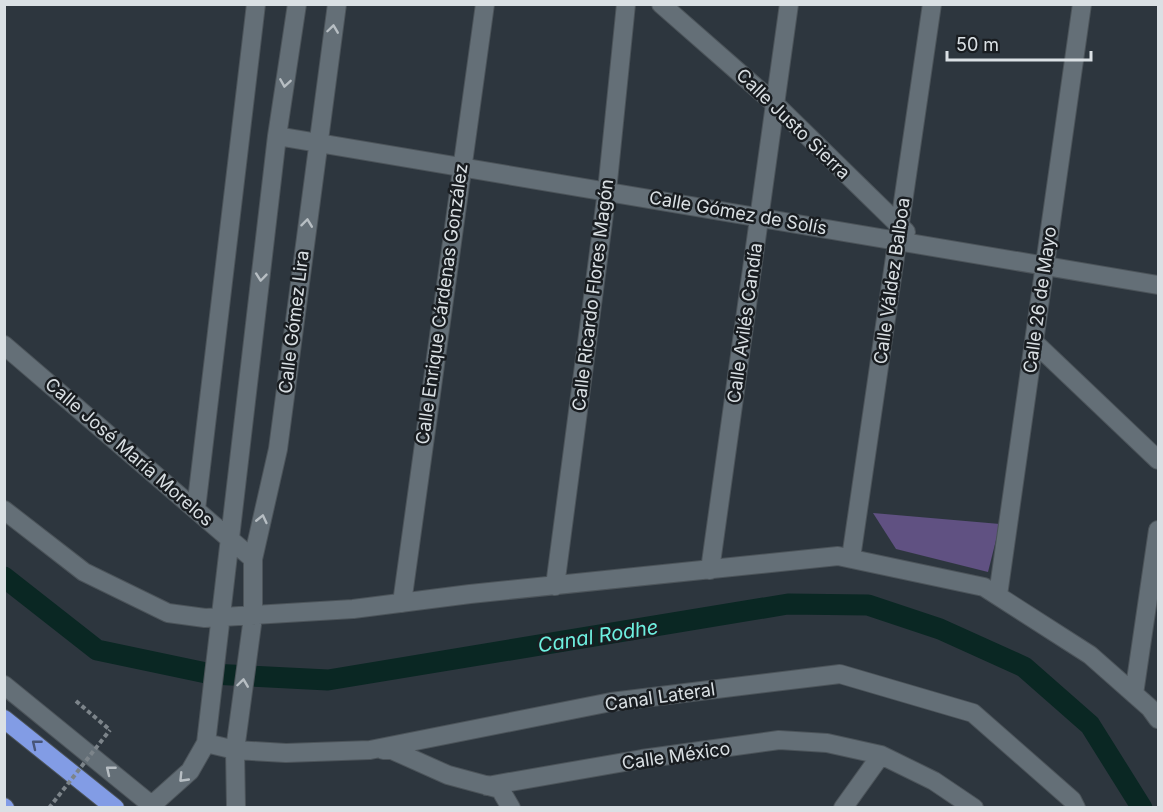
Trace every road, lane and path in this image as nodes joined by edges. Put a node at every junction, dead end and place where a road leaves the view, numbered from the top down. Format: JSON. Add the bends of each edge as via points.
{"nodes":[{"id":1,"x":256,"y":4,"type":"edge"},
{"id":2,"x":297,"y":4,"type":"edge"},
{"id":3,"x":337,"y":4,"type":"edge"},
{"id":4,"x":485,"y":4,"type":"edge"},
{"id":5,"x":626,"y":4,"type":"edge"},
{"id":6,"x":661,"y":4,"type":"edge"},
{"id":7,"x":789,"y":4,"type":"edge"},
{"id":8,"x":932,"y":4,"type":"edge"},
{"id":9,"x":1082,"y":4,"type":"edge"},
{"id":10,"x":775,"y":104,"type":"junction"},
{"id":11,"x":277,"y":136,"type":"junction"},
{"id":12,"x":317,"y":142,"type":"junction"},
{"id":13,"x":461,"y":166,"type":"junction"},
{"id":14,"x":607,"y":191,"type":"junction"},
{"id":15,"x":760,"y":217,"type":"junction"},
{"id":16,"x":899,"y":234,"type":"junction"},
{"id":17,"x":1045,"y":265,"type":"junction"},
{"id":18,"x":1158,"y":285,"type":"edge"},
{"id":19,"x":1034,"y":342,"type":"junction"},
{"id":20,"x":4,"y":345,"type":"edge"},
{"id":21,"x":1158,"y":460,"type":"edge"},
{"id":22,"x":4,"y":510,"type":"edge"},
{"id":23,"x":196,"y":510,"type":"junction"},
{"id":24,"x":1158,"y":530,"type":"edge"},
{"id":25,"x":230,"y":539,"type":"junction"},
{"id":26,"x":851,"y":558,"type":"junction"},
{"id":27,"x":253,"y":559,"type":"junction"},
{"id":28,"x":710,"y":570,"type":"junction"},
{"id":29,"x":555,"y":586,"type":"junction"},
{"id":30,"x":998,"y":595,"type":"junction"},
{"id":31,"x":402,"y":603,"type":"junction"},
{"id":32,"x":253,"y":617,"type":"junction"},
{"id":33,"x":221,"y":618,"type":"junction"},
{"id":34,"x":4,"y":685,"type":"edge"},
{"id":35,"x":1134,"y":694,"type":"junction"},
{"id":36,"x":76,"y":701,"type":"dead end"},
{"id":37,"x":4,"y":719,"type":"edge"},
{"id":38,"x":1158,"y":719,"type":"edge"},
{"id":39,"x":206,"y":743,"type":"junction"},
{"id":40,"x":235,"y":750,"type":"junction"},
{"id":41,"x":370,"y":750,"type":"junction"},
{"id":42,"x":882,"y":755,"type":"junction"},
{"id":43,"x":488,"y":786,"type":"junction"},
{"id":44,"x":154,"y":806,"type":"edge"},
{"id":45,"x":49,"y":807,"type":"edge"},
{"id":46,"x":114,"y":807,"type":"edge"},
{"id":47,"x":236,"y":807,"type":"edge"},
{"id":48,"x":511,"y":807,"type":"edge"},
{"id":49,"x":843,"y":807,"type":"edge"},
{"id":50,"x":974,"y":807,"type":"edge"},
{"id":51,"x":1076,"y":807,"type":"edge"}],
"edges":[{"from":1,"to":23,"type":"street"},
{"from":2,"to":11,"type":"street","name":"Calle Gómez Lira","one_way":true},
{"from":12,"to":3,"type":"street","name":"Calle Gómez Lira","one_way":true},
{"from":4,"to":13,"type":"street","name":"Calle Enrique Cárdenas González"},
{"from":5,"to":14,"type":"street","name":"Calle Ricardo Flores Magón"},
{"from":6,"to":10,"type":"street","name":"Calle Justo Sierra"},
{"from":7,"to":10,"type":"street","name":"Calle Avilés Candía"},
{"from":8,"to":16,"type":"street","name":"Calle Váldez Balboa"},
{"from":9,"to":17,"type":"street","name":"Calle 26 de Mayo"},
{"from":10,"to":15,"type":"street","name":"Calle Avilés Candía"},
{"from":10,"to":16,"type":"street","name":"Calle Justo Sierra"},
{"from":11,"to":12,"type":"street","name":"Calle Gómez de Solís"},
{"from":11,"to":25,"type":"street","name":"Calle Gómez Lira","one_way":true},
{"from":12,"to":13,"type":"street","name":"Calle Gómez de Solís"},
{"from":27,"to":12,"type":"street","name":"Calle Gómez Lira","one_way":true,"via":[[278,449]]},
{"from":13,"to":14,"type":"street","name":"Calle Gómez de Solís"},
{"from":13,"to":31,"type":"street","name":"Calle Enrique Cárdenas González"},
{"from":14,"to":15,"type":"street","name":"Calle Gómez de Solís"},
{"from":14,"to":29,"type":"street","name":"Calle Ricardo Flores Magón"},
{"from":15,"to":16,"type":"street","name":"Calle Gómez de Solís"},
{"from":15,"to":28,"type":"street","name":"Calle Avilés Candía"},
{"from":16,"to":17,"type":"street","name":"Calle Justo Sierra","via":[[923,245]]},
{"from":16,"to":26,"type":"street","name":"Calle Váldez Balboa"},
{"from":17,"to":18,"type":"street"},
{"from":17,"to":19,"type":"street","name":"Calle 26 de Mayo"},
{"from":19,"to":21,"type":"street"},
{"from":19,"to":30,"type":"street","name":"Calle 26 de Mayo"},
{"from":20,"to":23,"type":"street","name":"Calle José María Morelos"},
{"from":22,"to":33,"type":"street","via":[[84,572],[168,613]]},
{"from":23,"to":25,"type":"street","name":"Calle José María Morelos"},
{"from":24,"to":35,"type":"street"},
{"from":25,"to":27,"type":"street","name":"Calle José María Morelos"},
{"from":25,"to":33,"type":"street","name":"Calle Gómez Lira"},
{"from":26,"to":28,"type":"street","via":[[838,556]]},
{"from":26,"to":30,"type":"street","via":[[984,587]]},
{"from":27,"to":32,"type":"street","name":"Calle Gómez Lira"},
{"from":28,"to":29,"type":"street"},
{"from":29,"to":31,"type":"street"},
{"from":30,"to":35,"type":"street","via":[[1090,655]]},
{"from":31,"to":32,"type":"street"},
{"from":32,"to":33,"type":"street"},
{"from":40,"to":32,"type":"street","name":"Calle Gómez Lira","one_way":true},
{"from":33,"to":39,"type":"street","name":"Calle Gómez Lira"},
{"from":44,"to":34,"type":"street","one_way":true},
{"from":35,"to":38,"type":"street"},
{"from":36,"to":45,"type":"path","bridge":true,"via":[[110,730]]},
{"from":46,"to":37,"type":"highway","one_way":true},
{"from":39,"to":40,"type":"street","name":"Canal Lateral"},
{"from":39,"to":44,"type":"street","one_way":true,"via":[[190,771]]},
{"from":40,"to":41,"type":"street","name":"Canal Lateral"},
{"from":40,"to":47,"type":"street","name":"Calle Gómez Lira"},
{"from":41,"to":43,"type":"street","name":"Calle México","via":[[392,750],[448,775]]},
{"from":41,"to":51,"type":"street","name":"Canal Lateral","via":[[611,702],[840,674],[973,713]]},
{"from":42,"to":43,"type":"street","name":"Calle México","via":[[827,743],[779,740]]},
{"from":42,"to":49,"type":"street"},
{"from":42,"to":50,"type":"street","name":"Calle México","via":[[934,780]]},
{"from":43,"to":48,"type":"street","via":[[500,789]]}]}
